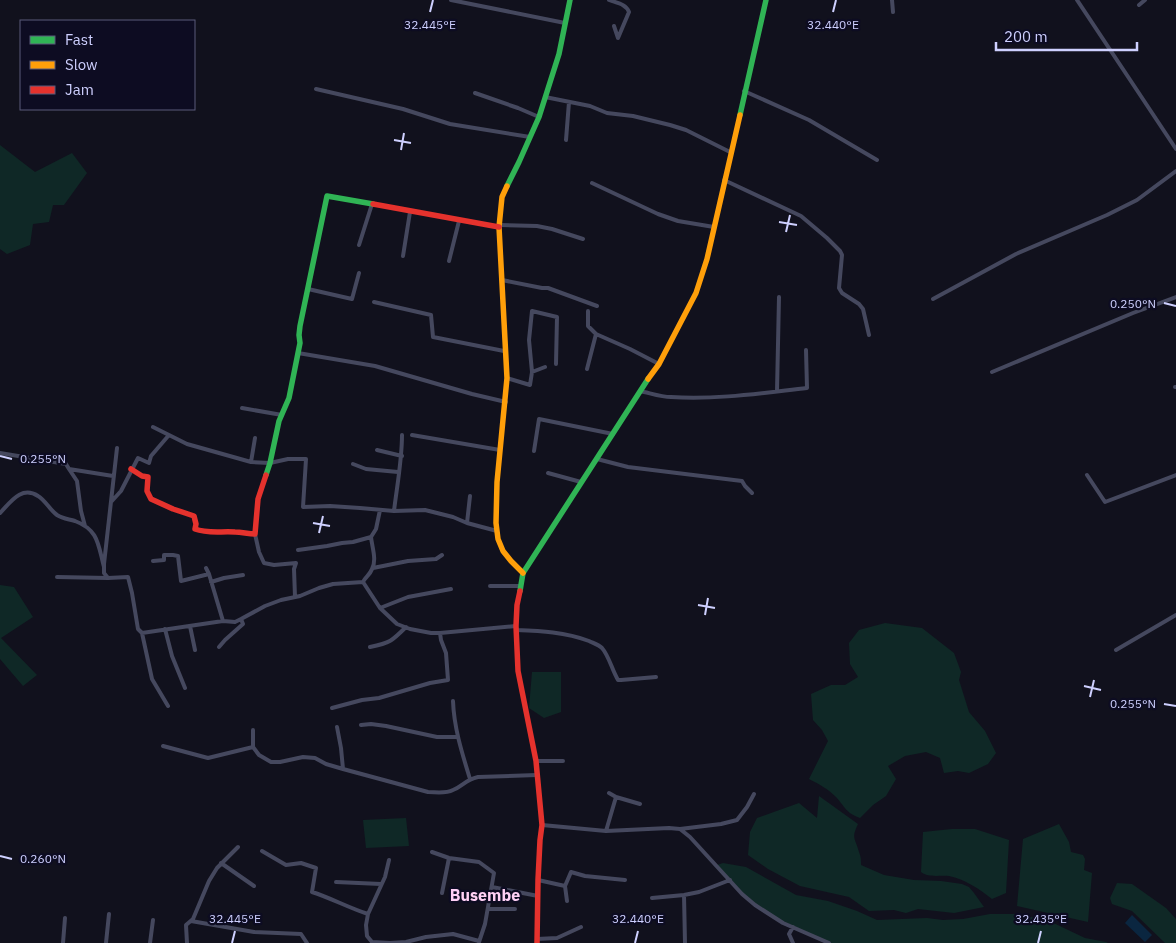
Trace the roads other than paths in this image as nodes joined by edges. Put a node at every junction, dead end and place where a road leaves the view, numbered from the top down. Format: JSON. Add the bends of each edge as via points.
{"nodes":[{"id":1,"x":451,"y":0,"type":"edge"},
{"id":2,"x":570,"y":0,"type":"edge"},
{"id":3,"x":609,"y":0,"type":"edge"},
{"id":4,"x":766,"y":0,"type":"edge"},
{"id":5,"x":892,"y":0,"type":"edge"},
{"id":6,"x":1077,"y":0,"type":"edge"},
{"id":7,"x":1145,"y":0,"type":"edge"},
{"id":8,"x":1139,"y":5,"type":"dead end"},
{"id":9,"x":893,"y":12,"type":"dead end"},
{"id":10,"x":565,"y":23,"type":"junction"},
{"id":11,"x":614,"y":26,"type":"dead end"},
{"id":12,"x":316,"y":89,"type":"dead end"},
{"id":13,"x":744,"y":91,"type":"junction"},
{"id":14,"x":475,"y":94,"type":"dead end"},
{"id":15,"x":546,"y":97,"type":"junction"},
{"id":16,"x":569,"y":102,"type":"junction"},
{"id":17,"x":539,"y":117,"type":"junction"},
{"id":18,"x":530,"y":137,"type":"junction"},
{"id":19,"x":566,"y":140,"type":"dead end"},
{"id":20,"x":1176,"y":149,"type":"edge"},
{"id":21,"x":730,"y":152,"type":"junction"},
{"id":22,"x":877,"y":160,"type":"dead end"},
{"id":23,"x":1176,"y":171,"type":"edge"},
{"id":24,"x":724,"y":180,"type":"junction"},
{"id":25,"x":592,"y":182,"type":"dead end"},
{"id":26,"x":372,"y":204,"type":"junction"},
{"id":27,"x":410,"y":212,"type":"junction"},
{"id":28,"x":459,"y":221,"type":"junction"},
{"id":29,"x":499,"y":226,"type":"junction"},
{"id":30,"x":714,"y":227,"type":"junction"},
{"id":31,"x":583,"y":240,"type":"dead end"},
{"id":32,"x":359,"y":245,"type":"dead end"},
{"id":33,"x":402,"y":256,"type":"dead end"},
{"id":34,"x":449,"y":261,"type":"dead end"},
{"id":35,"x":359,"y":273,"type":"dead end"},
{"id":36,"x":502,"y":280,"type":"junction"},
{"id":37,"x":308,"y":289,"type":"junction"},
{"id":38,"x":778,"y":297,"type":"dead end"},
{"id":39,"x":1176,"y":297,"type":"edge"},
{"id":40,"x":932,"y":299,"type":"dead end"},
{"id":41,"x":374,"y":302,"type":"dead end"},
{"id":42,"x":597,"y":306,"type":"dead end"},
{"id":43,"x":588,"y":311,"type":"dead end"},
{"id":44,"x":596,"y":334,"type":"junction"},
{"id":45,"x":869,"y":335,"type":"dead end"},
{"id":46,"x":806,"y":350,"type":"dead end"},
{"id":47,"x":504,"y":351,"type":"junction"},
{"id":48,"x":298,"y":353,"type":"junction"},
{"id":49,"x":556,"y":364,"type":"dead end"},
{"id":50,"x":660,"y":364,"type":"junction"},
{"id":51,"x":545,"y":367,"type":"dead end"},
{"id":52,"x":587,"y":369,"type":"dead end"},
{"id":53,"x":532,"y":372,"type":"junction"},
{"id":54,"x":992,"y":372,"type":"dead end"},
{"id":55,"x":507,"y":378,"type":"junction"},
{"id":56,"x":640,"y":391,"type":"junction"},
{"id":57,"x":778,"y":391,"type":"junction"},
{"id":58,"x":506,"y":402,"type":"junction"},
{"id":59,"x":242,"y":408,"type":"dead end"},
{"id":60,"x":282,"y":415,"type":"junction"},
{"id":61,"x":153,"y":427,"type":"dead end"},
{"id":62,"x":613,"y":434,"type":"junction"},
{"id":63,"x":169,"y":435,"type":"junction"},
{"id":64,"x":402,"y":435,"type":"dead end"},
{"id":65,"x":412,"y":435,"type":"dead end"},
{"id":66,"x":255,"y":438,"type":"dead end"},
{"id":67,"x":117,"y":448,"type":"dead end"},
{"id":68,"x":377,"y":450,"type":"dead end"},
{"id":69,"x":500,"y":450,"type":"junction"},
{"id":70,"x":534,"y":451,"type":"dead end"},
{"id":71,"x":0,"y":453,"type":"edge"},
{"id":72,"x":402,"y":456,"type":"junction"},
{"id":73,"x":596,"y":459,"type":"junction"},
{"id":74,"x":251,"y":462,"type":"junction"},
{"id":75,"x":270,"y":463,"type":"junction"},
{"id":76,"x":353,"y":464,"type":"dead end"},
{"id":77,"x":69,"y":469,"type":"junction"},
{"id":78,"x":131,"y":469,"type":"junction"},
{"id":79,"x":398,"y":472,"type":"junction"},
{"id":80,"x":548,"y":473,"type":"dead end"},
{"id":81,"x":1087,"y":475,"type":"dead end"},
{"id":82,"x":1176,"y":475,"type":"edge"},
{"id":83,"x":113,"y":476,"type":"junction"},
{"id":84,"x":581,"y":482,"type":"junction"},
{"id":85,"x":752,"y":493,"type":"dead end"},
{"id":86,"x":470,"y":496,"type":"dead end"},
{"id":87,"x":110,"y":504,"type":"junction"},
{"id":88,"x":380,"y":510,"type":"junction"},
{"id":89,"x":394,"y":511,"type":"junction"},
{"id":90,"x":0,"y":513,"type":"edge"},
{"id":91,"x":468,"y":523,"type":"junction"},
{"id":92,"x":85,"y":526,"type":"junction"},
{"id":93,"x":497,"y":531,"type":"junction"},
{"id":94,"x":255,"y":534,"type":"junction"},
{"id":95,"x":371,"y":537,"type":"junction"},
{"id":96,"x":298,"y":550,"type":"dead end"},
{"id":97,"x":442,"y":555,"type":"dead end"},
{"id":98,"x":153,"y":561,"type":"dead end"},
{"id":99,"x":104,"y":567,"type":"junction"},
{"id":100,"x":206,"y":568,"type":"dead end"},
{"id":101,"x":373,"y":568,"type":"junction"},
{"id":102,"x":209,"y":574,"type":"junction"},
{"id":103,"x":523,"y":574,"type":"junction"},
{"id":104,"x":243,"y":575,"type":"dead end"},
{"id":105,"x":57,"y":577,"type":"dead end"},
{"id":106,"x":108,"y":578,"type":"junction"},
{"id":107,"x":211,"y":582,"type":"junction"},
{"id":108,"x":363,"y":582,"type":"junction"},
{"id":109,"x":490,"y":586,"type":"dead end"},
{"id":110,"x":520,"y":586,"type":"junction"},
{"id":111,"x":451,"y":589,"type":"dead end"},
{"id":112,"x":295,"y":597,"type":"junction"},
{"id":113,"x":380,"y":608,"type":"junction"},
{"id":114,"x":1176,"y":615,"type":"edge"},
{"id":115,"x":242,"y":619,"type":"junction"},
{"id":116,"x":223,"y":621,"type":"junction"},
{"id":117,"x":190,"y":626,"type":"junction"},
{"id":118,"x":406,"y":627,"type":"junction"},
{"id":119,"x":516,"y":628,"type":"junction"},
{"id":120,"x":165,"y":629,"type":"junction"},
{"id":121,"x":142,"y":633,"type":"junction"},
{"id":122,"x":440,"y":633,"type":"junction"},
{"id":123,"x":219,"y":647,"type":"dead end"},
{"id":124,"x":370,"y":647,"type":"dead end"},
{"id":125,"x":195,"y":650,"type":"dead end"},
{"id":126,"x":1116,"y":650,"type":"dead end"},
{"id":127,"x":656,"y":677,"type":"dead end"},
{"id":128,"x":185,"y":688,"type":"dead end"},
{"id":129,"x":453,"y":701,"type":"dead end"},
{"id":130,"x":168,"y":706,"type":"dead end"},
{"id":131,"x":332,"y":708,"type":"dead end"},
{"id":132,"x":360,"y":725,"type":"dead end"},
{"id":133,"x":336,"y":727,"type":"dead end"},
{"id":134,"x":253,"y":730,"type":"dead end"},
{"id":135,"x":458,"y":737,"type":"junction"},
{"id":136,"x":163,"y":746,"type":"dead end"},
{"id":137,"x":253,"y":747,"type":"junction"},
{"id":138,"x":536,"y":761,"type":"junction"},
{"id":139,"x":563,"y":761,"type":"dead end"},
{"id":140,"x":343,"y":769,"type":"junction"},
{"id":141,"x":537,"y":775,"type":"junction"},
{"id":142,"x":470,"y":779,"type":"junction"},
{"id":143,"x":609,"y":793,"type":"dead end"},
{"id":144,"x":754,"y":794,"type":"dead end"},
{"id":145,"x":616,"y":797,"type":"junction"},
{"id":146,"x":640,"y":804,"type":"dead end"},
{"id":147,"x":542,"y":825,"type":"junction"},
{"id":148,"x":680,"y":829,"type":"junction"},
{"id":149,"x":606,"y":831,"type":"junction"},
{"id":150,"x":238,"y":847,"type":"dead end"},
{"id":151,"x":262,"y":851,"type":"dead end"},
{"id":152,"x":432,"y":852,"type":"dead end"},
{"id":153,"x":449,"y":858,"type":"junction"},
{"id":154,"x":390,"y":860,"type":"dead end"},
{"id":155,"x":221,"y":863,"type":"junction"},
{"id":156,"x":538,"y":880,"type":"junction"},
{"id":157,"x":625,"y":880,"type":"dead end"},
{"id":158,"x":730,"y":880,"type":"junction"},
{"id":159,"x":336,"y":882,"type":"dead end"},
{"id":160,"x":381,"y":884,"type":"junction"},
{"id":161,"x":254,"y":886,"type":"dead end"},
{"id":162,"x":565,"y":886,"type":"junction"},
{"id":163,"x":492,"y":888,"type":"junction"},
{"id":164,"x":442,"y":893,"type":"dead end"},
{"id":165,"x":684,"y":895,"type":"junction"},
{"id":166,"x":538,"y":896,"type":"junction"},
{"id":167,"x":652,"y":898,"type":"dead end"},
{"id":168,"x":567,"y":901,"type":"dead end"},
{"id":169,"x":488,"y":909,"type":"junction"},
{"id":170,"x":515,"y":909,"type":"dead end"},
{"id":171,"x":108,"y":914,"type":"dead end"},
{"id":172,"x":368,"y":914,"type":"junction"},
{"id":173,"x":65,"y":918,"type":"dead end"},
{"id":174,"x":152,"y":920,"type":"dead end"},
{"id":175,"x":192,"y":921,"type":"junction"},
{"id":176,"x":581,"y":927,"type":"dead end"},
{"id":177,"x":793,"y":927,"type":"junction"},
{"id":178,"x":537,"y":941,"type":"edge"},
{"id":179,"x":479,"y":942,"type":"edge"},
{"id":180,"x":63,"y":943,"type":"edge"},
{"id":181,"x":106,"y":943,"type":"edge"},
{"id":182,"x":150,"y":943,"type":"edge"},
{"id":183,"x":186,"y":943,"type":"edge"},
{"id":184,"x":307,"y":943,"type":"edge"},
{"id":185,"x":372,"y":943,"type":"edge"},
{"id":186,"x":685,"y":943,"type":"edge"},
{"id":187,"x":793,"y":943,"type":"edge"},
{"id":188,"x":828,"y":943,"type":"edge"}],
"edges":[{"from":1,"to":10,"type":"street"},
{"from":2,"to":10,"type":"street"},
{"from":3,"to":11,"type":"street","via":[[628,9],[618,38]]},
{"from":4,"to":13,"type":"street"},
{"from":5,"to":9,"type":"street"},
{"from":6,"to":20,"type":"street"},
{"from":7,"to":8,"type":"street"},
{"from":10,"to":15,"type":"street"},
{"from":12,"to":18,"type":"street","via":[[450,124]]},
{"from":13,"to":21,"type":"street"},
{"from":13,"to":22,"type":"street","via":[[808,120]]},
{"from":14,"to":17,"type":"street"},
{"from":15,"to":16,"type":"street"},
{"from":15,"to":17,"type":"street"},
{"from":16,"to":19,"type":"street"},
{"from":16,"to":21,"type":"street","via":[[686,130]]},
{"from":17,"to":18,"type":"street"},
{"from":18,"to":29,"type":"street","via":[[502,197]]},
{"from":21,"to":24,"type":"street"},
{"from":23,"to":40,"type":"street","via":[[1137,200],[1016,254]]},
{"from":24,"to":30,"type":"street"},
{"from":24,"to":45,"type":"street","via":[[801,216],[840,251],[839,288],[842,294],[863,309]]},
{"from":25,"to":30,"type":"street","via":[[658,214]]},
{"from":26,"to":27,"type":"street"},
{"from":26,"to":32,"type":"street"},
{"from":26,"to":37,"type":"street","via":[[327,196]]},
{"from":27,"to":28,"type":"street"},
{"from":27,"to":33,"type":"street"},
{"from":28,"to":29,"type":"street"},
{"from":28,"to":34,"type":"street"},
{"from":29,"to":31,"type":"street","via":[[536,226]]},
{"from":29,"to":36,"type":"street"},
{"from":30,"to":50,"type":"street","via":[[696,292]]},
{"from":35,"to":37,"type":"street","via":[[352,299]]},
{"from":36,"to":42,"type":"street","via":[[548,288]]},
{"from":36,"to":47,"type":"street"},
{"from":37,"to":48,"type":"street"},
{"from":38,"to":57,"type":"street"},
{"from":39,"to":54,"type":"street"},
{"from":41,"to":47,"type":"street","via":[[431,315],[434,337]]},
{"from":43,"to":44,"type":"street","via":[[588,326]]},
{"from":44,"to":50,"type":"street"},
{"from":44,"to":52,"type":"street"},
{"from":46,"to":57,"type":"street","via":[[807,388]]},
{"from":47,"to":55,"type":"street"},
{"from":48,"to":58,"type":"street","via":[[375,366]]},
{"from":48,"to":60,"type":"street","via":[[289,398]]},
{"from":49,"to":53,"type":"street","via":[[557,317],[532,311],[529,340]]},
{"from":50,"to":56,"type":"street"},
{"from":51,"to":53,"type":"street"},
{"from":53,"to":55,"type":"street","via":[[530,385]]},
{"from":55,"to":58,"type":"street"},
{"from":56,"to":57,"type":"street","via":[[675,397]]},
{"from":56,"to":62,"type":"street"},
{"from":58,"to":69,"type":"street"},
{"from":59,"to":60,"type":"street"},
{"from":60,"to":75,"type":"street"},
{"from":61,"to":63,"type":"street"},
{"from":62,"to":70,"type":"street","via":[[539,419]]},
{"from":62,"to":73,"type":"street"},
{"from":63,"to":74,"type":"street","via":[[187,444]]},
{"from":63,"to":78,"type":"street","via":[[149,463],[138,458]]},
{"from":64,"to":72,"type":"street"},
{"from":65,"to":69,"type":"street"},
{"from":66,"to":74,"type":"street"},
{"from":67,"to":83,"type":"street"},
{"from":68,"to":72,"type":"street"},
{"from":69,"to":93,"type":"street","via":[[495,509]]},
{"from":71,"to":77,"type":"street","via":[[66,464]]},
{"from":72,"to":79,"type":"street"},
{"from":73,"to":84,"type":"street"},
{"from":73,"to":85,"type":"street","via":[[628,467],[742,481]]},
{"from":74,"to":75,"type":"street"},
{"from":75,"to":88,"type":"street","via":[[306,459],[304,507]]},
{"from":75,"to":94,"type":"street","via":[[258,499]]},
{"from":76,"to":79,"type":"street","via":[[366,469]]},
{"from":77,"to":83,"type":"street"},
{"from":77,"to":92,"type":"street","via":[[77,481]]},
{"from":78,"to":87,"type":"street","via":[[121,491]]},
{"from":78,"to":94,"type":"street","via":[[148,477],[147,490],[151,499],[194,516],[195,529]]},
{"from":79,"to":89,"type":"street"},
{"from":80,"to":84,"type":"street"},
{"from":81,"to":82,"type":"street","via":[[1104,502]]},
{"from":83,"to":87,"type":"street"},
{"from":84,"to":103,"type":"street"},
{"from":86,"to":91,"type":"street"},
{"from":87,"to":99,"type":"street"},
{"from":88,"to":89,"type":"street"},
{"from":88,"to":95,"type":"street"},
{"from":89,"to":91,"type":"street","via":[[425,510]]},
{"from":90,"to":92,"type":"street","via":[[18,495],[30,493],[38,496],[62,518]]},
{"from":91,"to":93,"type":"street"},
{"from":92,"to":99,"type":"street","via":[[99,542]]},
{"from":93,"to":103,"type":"street","via":[[505,554]]},
{"from":94,"to":112,"type":"street","via":[[264,563],[296,563]]},
{"from":95,"to":96,"type":"street"},
{"from":95,"to":101,"type":"street"},
{"from":97,"to":101,"type":"street","via":[[436,559]]},
{"from":98,"to":102,"type":"street","via":[[164,560],[164,555],[178,556],[181,581]]},
{"from":99,"to":106,"type":"street"},
{"from":100,"to":102,"type":"street"},
{"from":101,"to":108,"type":"street"},
{"from":102,"to":107,"type":"street"},
{"from":103,"to":110,"type":"street"},
{"from":104,"to":107,"type":"street"},
{"from":105,"to":106,"type":"street"},
{"from":106,"to":121,"type":"street","via":[[128,577],[138,629]]},
{"from":107,"to":116,"type":"street"},
{"from":108,"to":112,"type":"street","via":[[333,584]]},
{"from":108,"to":113,"type":"street"},
{"from":109,"to":110,"type":"street"},
{"from":110,"to":119,"type":"street"},
{"from":111,"to":113,"type":"street","via":[[408,597]]},
{"from":112,"to":115,"type":"street","via":[[265,606]]},
{"from":113,"to":118,"type":"street","via":[[397,624]]},
{"from":114,"to":126,"type":"street"},
{"from":115,"to":116,"type":"street"},
{"from":115,"to":123,"type":"street","via":[[243,624]]},
{"from":116,"to":117,"type":"street"},
{"from":117,"to":120,"type":"street"},
{"from":117,"to":125,"type":"street"},
{"from":118,"to":122,"type":"street"},
{"from":118,"to":124,"type":"street","via":[[390,642]]},
{"from":119,"to":122,"type":"street"},
{"from":119,"to":127,"type":"street","via":[[562,633],[601,646],[618,680]]},
{"from":119,"to":138,"type":"street","via":[[518,671]]},
{"from":120,"to":121,"type":"street"},
{"from":120,"to":128,"type":"street"},
{"from":121,"to":130,"type":"street","via":[[152,679]]},
{"from":122,"to":131,"type":"street","via":[[446,653],[448,680]]},
{"from":129,"to":135,"type":"street"},
{"from":132,"to":135,"type":"street","via":[[386,726],[437,737]]},
{"from":133,"to":140,"type":"street"},
{"from":134,"to":137,"type":"street"},
{"from":135,"to":142,"type":"street"},
{"from":136,"to":137,"type":"street","via":[[208,758]]},
{"from":137,"to":140,"type":"street","via":[[271,762],[310,757]]},
{"from":138,"to":139,"type":"street"},
{"from":138,"to":141,"type":"street"},
{"from":140,"to":142,"type":"street","via":[[428,792],[452,791]]},
{"from":141,"to":142,"type":"street"},
{"from":141,"to":147,"type":"street"},
{"from":143,"to":145,"type":"street"},
{"from":144,"to":148,"type":"street","via":[[737,820]]},
{"from":145,"to":146,"type":"street"},
{"from":145,"to":149,"type":"street"},
{"from":147,"to":149,"type":"street"},
{"from":147,"to":156,"type":"street"},
{"from":148,"to":149,"type":"street"},
{"from":148,"to":158,"type":"street"},
{"from":150,"to":155,"type":"street"},
{"from":151,"to":172,"type":"street","via":[[286,865],[302,863],[316,868],[312,892]]},
{"from":152,"to":153,"type":"street"},
{"from":153,"to":163,"type":"street","via":[[479,862],[494,873]]},
{"from":153,"to":164,"type":"street"},
{"from":154,"to":160,"type":"street"},
{"from":155,"to":161,"type":"street"},
{"from":155,"to":175,"type":"street"},
{"from":156,"to":162,"type":"street"},
{"from":156,"to":166,"type":"street"},
{"from":157,"to":162,"type":"street","via":[[571,872]]},
{"from":158,"to":165,"type":"street"},
{"from":158,"to":177,"type":"street","via":[[755,906]]},
{"from":159,"to":160,"type":"street"},
{"from":160,"to":172,"type":"street"},
{"from":162,"to":168,"type":"street"},
{"from":163,"to":166,"type":"street"},
{"from":163,"to":169,"type":"street"},
{"from":165,"to":167,"type":"street"},
{"from":165,"to":186,"type":"street"},
{"from":166,"to":178,"type":"street"},
{"from":169,"to":170,"type":"street"},
{"from":169,"to":179,"type":"street"},
{"from":171,"to":181,"type":"street"},
{"from":172,"to":185,"type":"street","via":[[367,936]]},
{"from":173,"to":180,"type":"street"},
{"from":174,"to":182,"type":"street"},
{"from":175,"to":183,"type":"street","via":[[186,924]]},
{"from":175,"to":184,"type":"street","via":[[254,932],[300,934]]},
{"from":176,"to":178,"type":"street","via":[[557,938]]},
{"from":177,"to":187,"type":"street","via":[[789,934]]},
{"from":177,"to":188,"type":"street"},
{"from":179,"to":185,"type":"street","via":[[454,934],[406,942]]}]}
